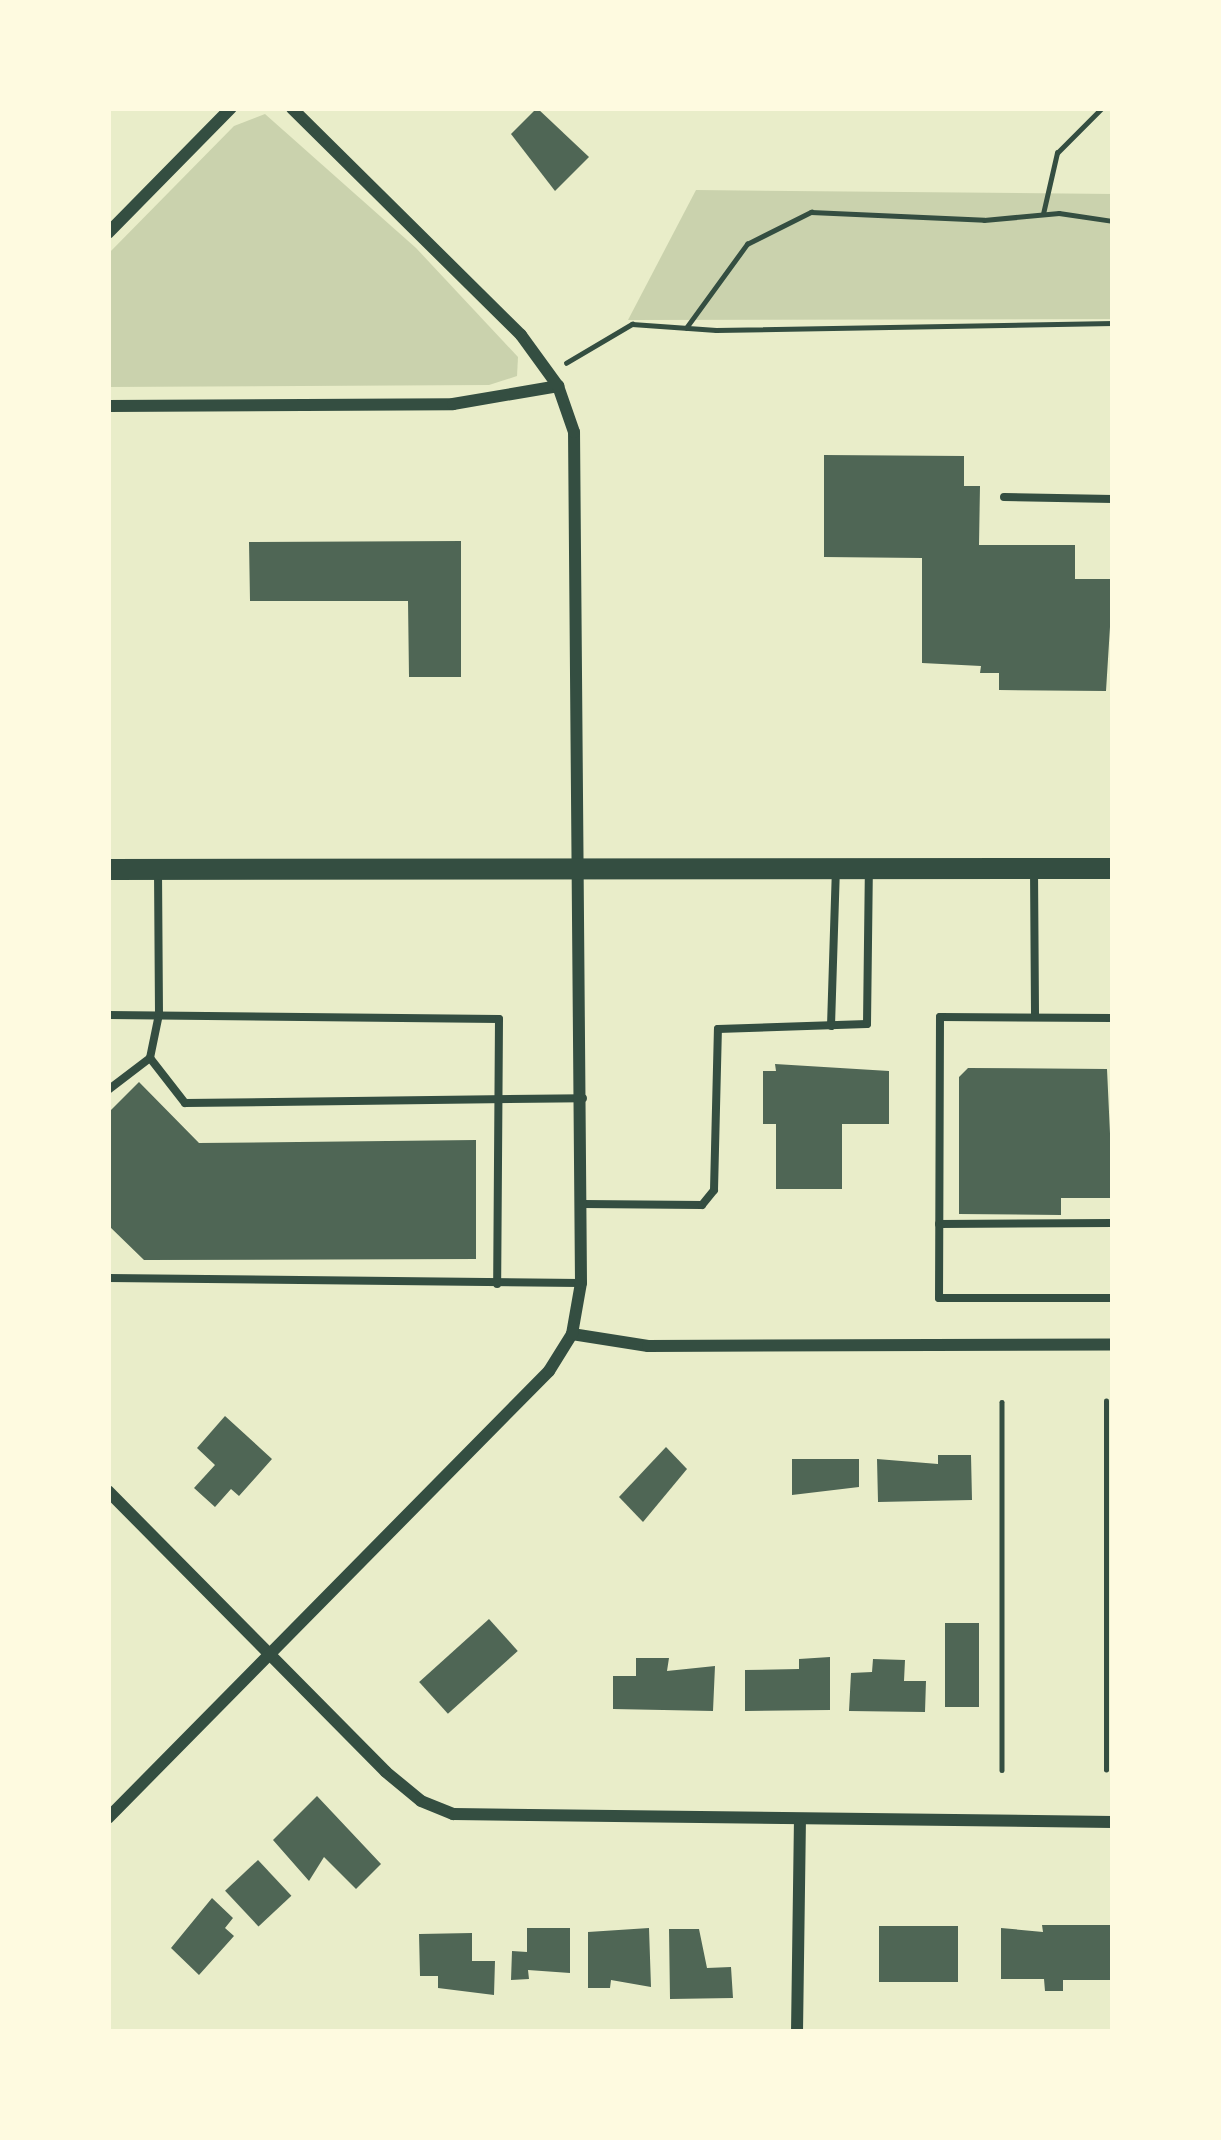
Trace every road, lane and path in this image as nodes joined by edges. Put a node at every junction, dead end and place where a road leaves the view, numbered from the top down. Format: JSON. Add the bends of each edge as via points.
{"nodes":[{"id":1,"x":231,"y":108,"type":"edge"},
{"id":2,"x":292,"y":108,"type":"edge"},
{"id":3,"x":1102,"y":108,"type":"edge"},
{"id":4,"x":1043,"y":214,"type":"junction"},
{"id":5,"x":1113,"y":220,"type":"edge"},
{"id":6,"x":108,"y":233,"type":"edge"},
{"id":7,"x":1113,"y":323,"type":"edge"},
{"id":8,"x":686,"y":328,"type":"junction"},
{"id":9,"x":561,"y":367,"type":"dead end"},
{"id":10,"x":558,"y":386,"type":"junction"},
{"id":11,"x":108,"y":406,"type":"edge"},
{"id":12,"x":1004,"y":497,"type":"dead end"},
{"id":13,"x":1113,"y":499,"type":"edge"},
{"id":14,"x":836,"y":868,"type":"junction"},
{"id":15,"x":869,"y":868,"type":"junction"},
{"id":16,"x":1034,"y":868,"type":"junction"},
{"id":17,"x":1113,"y":868,"type":"edge"},
{"id":18,"x":108,"y":869,"type":"edge"},
{"id":19,"x":158,"y":869,"type":"junction"},
{"id":20,"x":579,"y":869,"type":"junction"},
{"id":21,"x":159,"y":1014,"type":"junction"},
{"id":22,"x":108,"y":1015,"type":"edge"},
{"id":23,"x":1035,"y":1017,"type":"junction"},
{"id":24,"x":1113,"y":1018,"type":"edge"},
{"id":25,"x":831,"y":1026,"type":"junction"},
{"id":26,"x":150,"y":1058,"type":"junction"},
{"id":27,"x":108,"y":1090,"type":"edge"},
{"id":28,"x":498,"y":1098,"type":"junction"},
{"id":29,"x":584,"y":1098,"type":"junction"},
{"id":30,"x":583,"y":1204,"type":"junction"},
{"id":31,"x":1113,"y":1222,"type":"edge"},
{"id":32,"x":939,"y":1224,"type":"junction"},
{"id":33,"x":108,"y":1278,"type":"edge"},
{"id":34,"x":581,"y":1283,"type":"junction"},
{"id":35,"x":497,"y":1284,"type":"junction"},
{"id":36,"x":1113,"y":1298,"type":"edge"},
{"id":37,"x":572,"y":1334,"type":"junction"},
{"id":38,"x":1113,"y":1344,"type":"edge"},
{"id":39,"x":1106,"y":1401,"type":"dead end"},
{"id":40,"x":1002,"y":1402,"type":"dead end"},
{"id":41,"x":108,"y":1491,"type":"edge"},
{"id":42,"x":271,"y":1653,"type":"junction"},
{"id":43,"x":1002,"y":1770,"type":"dead end"},
{"id":44,"x":1106,"y":1770,"type":"dead end"},
{"id":45,"x":108,"y":1818,"type":"edge"},
{"id":46,"x":1113,"y":1822,"type":"edge"},
{"id":47,"x":800,"y":1823,"type":"junction"},
{"id":48,"x":797,"y":2032,"type":"edge"}],
"edges":[{"from":1,"to":6,"type":"street"},
{"from":2,"to":10,"type":"street","via":[[456,266]]},
{"from":3,"to":4,"type":"path","via":[[1057,153]]},
{"from":4,"to":5,"type":"path"},
{"from":4,"to":8,"type":"path","via":[[984,220],[811,212],[776,223],[747,244]]},
{"from":7,"to":8,"type":"path"},
{"from":8,"to":9,"type":"path","via":[[632,324]]},
{"from":10,"to":11,"type":"street","via":[[454,404]]},
{"from":10,"to":20,"type":"street","via":[[579,458]]},
{"from":12,"to":13,"type":"lane"},
{"from":14,"to":15,"type":"main road"},
{"from":14,"to":20,"type":"main road"},
{"from":14,"to":25,"type":"lane"},
{"from":15,"to":16,"type":"main road"},
{"from":15,"to":25,"type":"lane","via":[[867,1024]]},
{"from":16,"to":17,"type":"main road"},
{"from":16,"to":23,"type":"lane"},
{"from":18,"to":19,"type":"main road"},
{"from":19,"to":20,"type":"main road"},
{"from":19,"to":21,"type":"lane"},
{"from":20,"to":29,"type":"street"},
{"from":21,"to":22,"type":"lane"},
{"from":21,"to":26,"type":"lane"},
{"from":21,"to":28,"type":"lane","via":[[499,1019]]},
{"from":23,"to":24,"type":"lane"},
{"from":23,"to":32,"type":"lane","via":[[940,1017]]},
{"from":25,"to":30,"type":"lane","via":[[718,1029],[714,1190],[702,1205]]},
{"from":26,"to":27,"type":"lane"},
{"from":26,"to":28,"type":"lane","via":[[185,1102]]},
{"from":28,"to":29,"type":"lane"},
{"from":28,"to":35,"type":"lane"},
{"from":29,"to":30,"type":"street"},
{"from":30,"to":34,"type":"street"},
{"from":31,"to":32,"type":"lane"},
{"from":32,"to":36,"type":"lane","via":[[939,1298]]},
{"from":33,"to":35,"type":"lane"},
{"from":34,"to":35,"type":"lane"},
{"from":34,"to":37,"type":"street"},
{"from":37,"to":38,"type":"street","via":[[648,1346]]},
{"from":37,"to":42,"type":"street","via":[[549,1371]]},
{"from":39,"to":44,"type":"path"},
{"from":40,"to":43,"type":"path"},
{"from":41,"to":42,"type":"street"},
{"from":42,"to":45,"type":"street"},
{"from":42,"to":47,"type":"street","via":[[386,1772],[421,1802],[453,1814]]},
{"from":46,"to":47,"type":"street"},
{"from":47,"to":48,"type":"street"}]}
